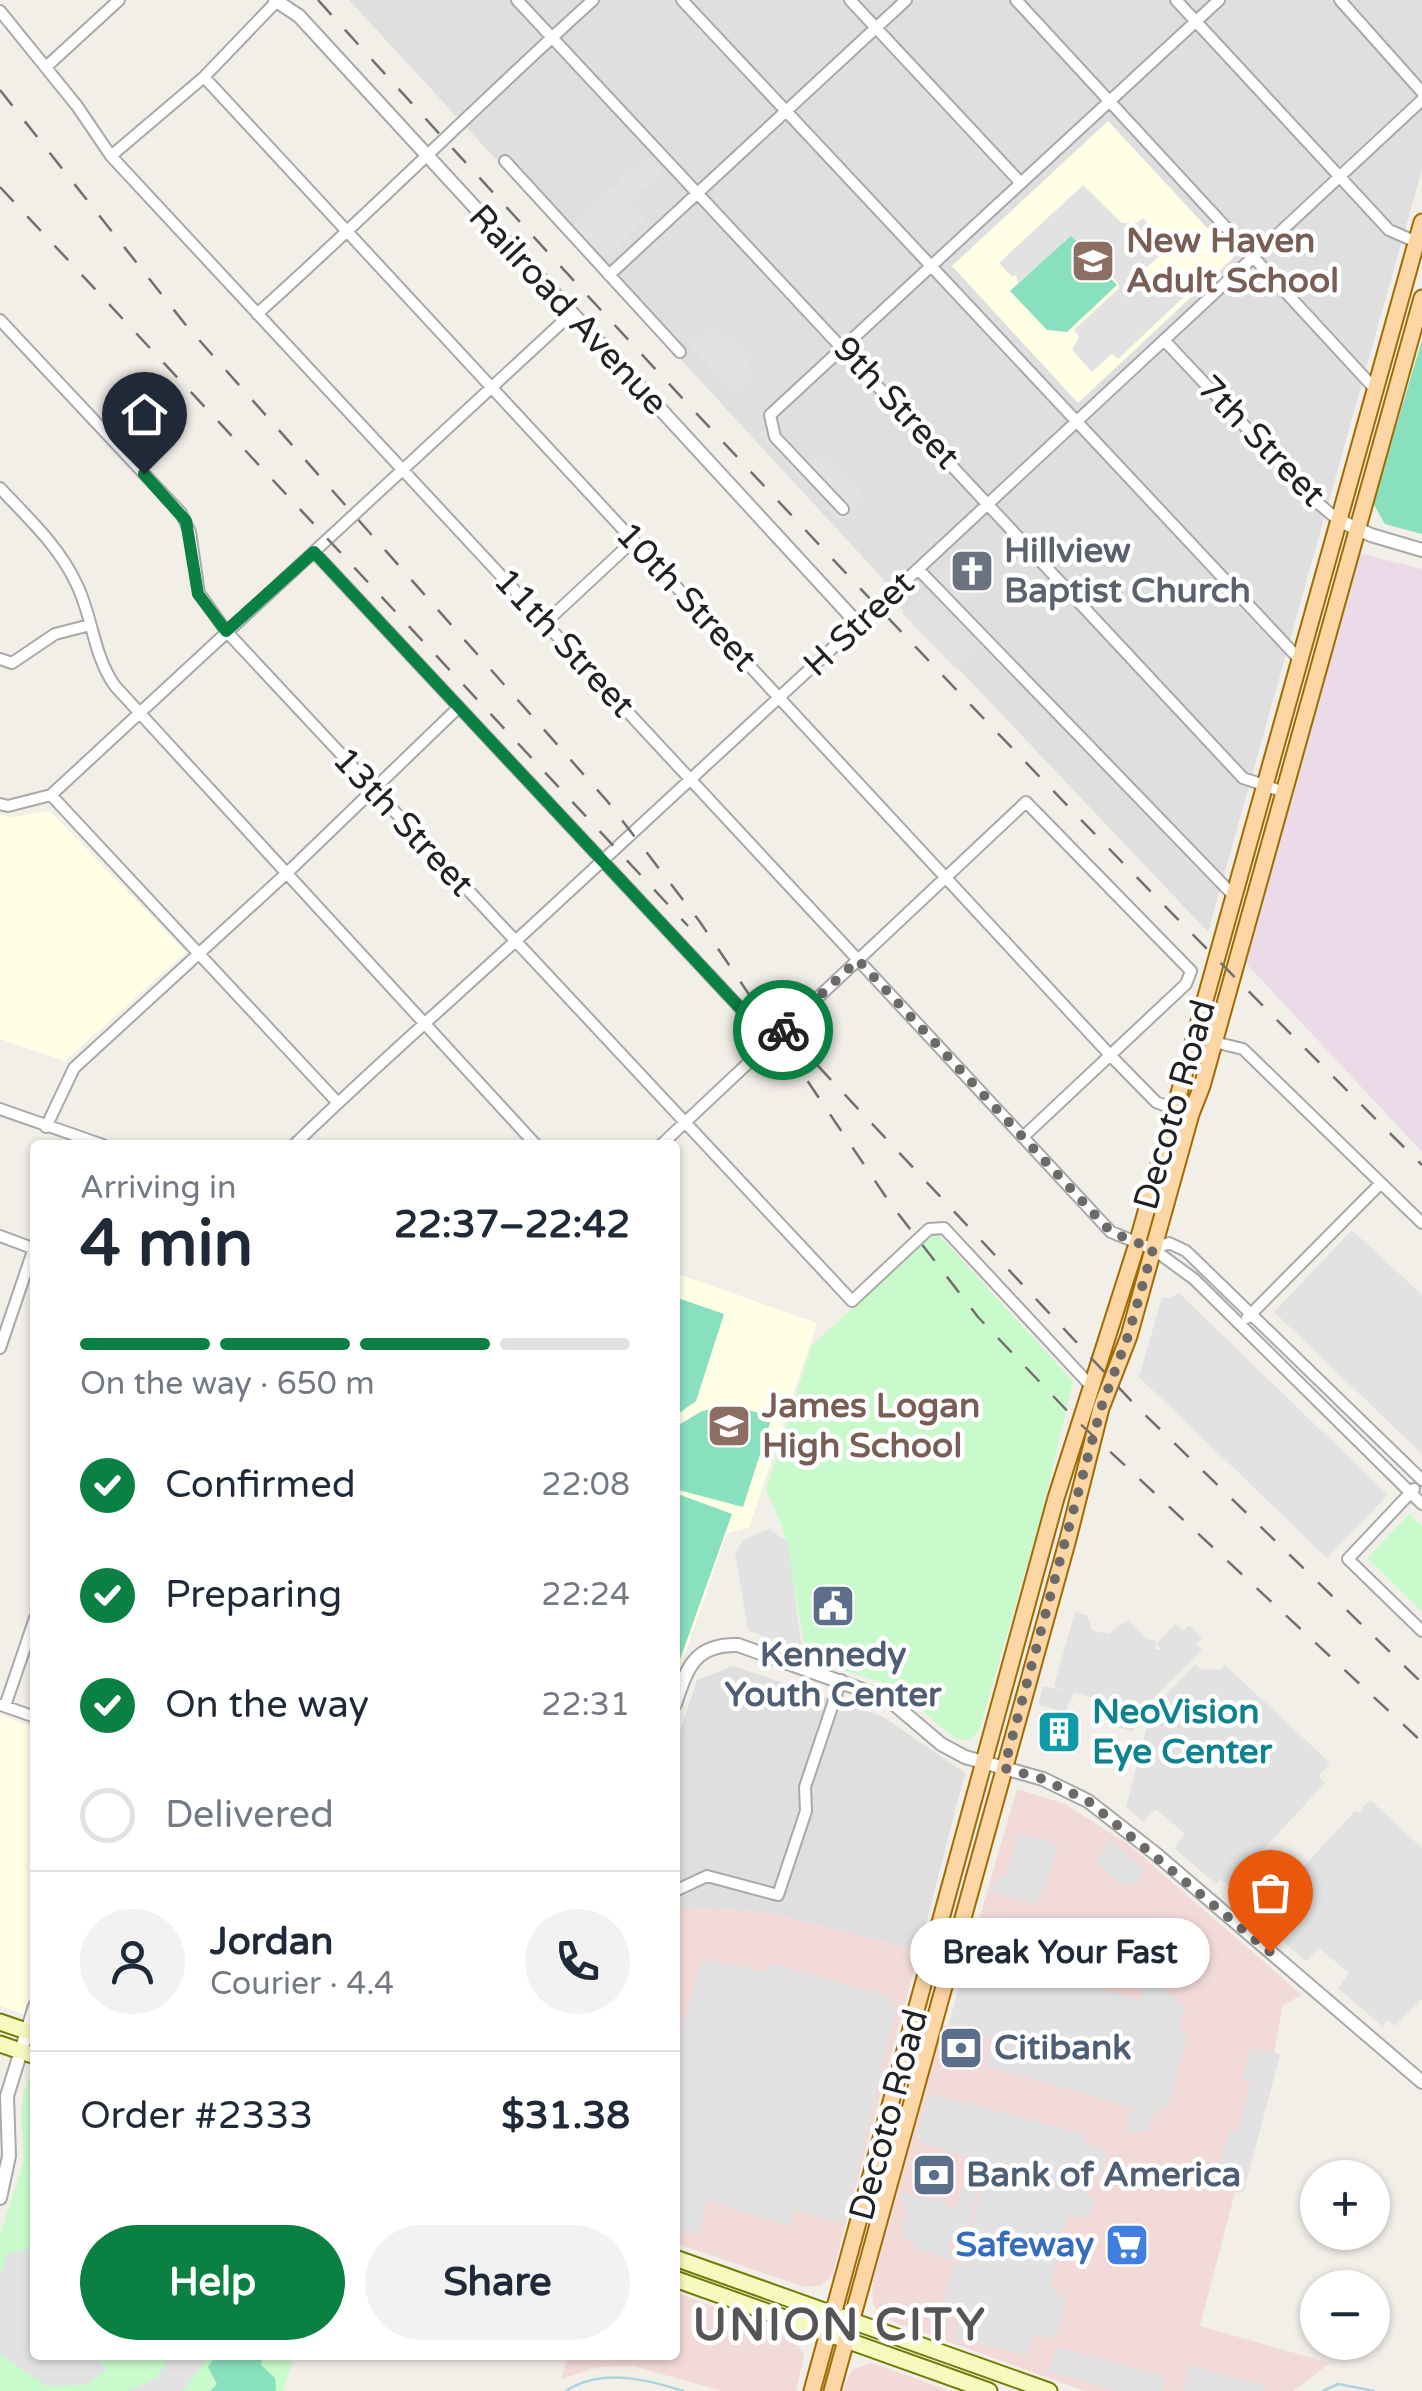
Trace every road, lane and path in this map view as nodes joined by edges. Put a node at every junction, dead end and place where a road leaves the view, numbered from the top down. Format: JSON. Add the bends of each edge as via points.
{"nodes":[{"id":1,"x":119,"y":0,"type":"edge"},
{"id":2,"x":517,"y":0,"type":"edge"},
{"id":3,"x":593,"y":0,"type":"edge"},
{"id":4,"x":682,"y":0,"type":"edge"},
{"id":5,"x":850,"y":0,"type":"edge"},
{"id":6,"x":906,"y":0,"type":"edge"},
{"id":7,"x":1016,"y":0,"type":"edge"},
{"id":8,"x":1176,"y":0,"type":"edge"},
{"id":9,"x":1219,"y":0,"type":"edge"},
{"id":10,"x":1340,"y":0,"type":"edge"},
{"id":11,"x":276,"y":1,"type":"edge"},
{"id":12,"x":0,"y":11,"type":"edge"},
{"id":13,"x":1196,"y":22,"type":"junction"},
{"id":14,"x":876,"y":28,"type":"junction"},
{"id":15,"x":554,"y":38,"type":"junction"},
{"id":16,"x":46,"y":66,"type":"junction"},
{"id":17,"x":204,"y":77,"type":"junction"},
{"id":18,"x":1422,"y":92,"type":"edge"},
{"id":19,"x":1422,"y":100,"type":"edge"},
{"id":20,"x":1109,"y":103,"type":"junction"},
{"id":21,"x":786,"y":111,"type":"junction"},
{"id":22,"x":426,"y":155,"type":"junction"},
{"id":23,"x":111,"y":156,"type":"junction"},
{"id":24,"x":505,"y":161,"type":"dead end"},
{"id":25,"x":1338,"y":175,"type":"junction"},
{"id":26,"x":1020,"y":182,"type":"junction"},
{"id":27,"x":698,"y":192,"type":"junction"},
{"id":28,"x":1422,"y":222,"type":"edge"},
{"id":29,"x":347,"y":233,"type":"junction"},
{"id":30,"x":1419,"y":243,"type":"edge"},
{"id":31,"x":1252,"y":258,"type":"junction"},
{"id":32,"x":931,"y":266,"type":"junction"},
{"id":33,"x":609,"y":275,"type":"junction"},
{"id":34,"x":1422,"y":298,"type":"edge"},
{"id":35,"x":257,"y":314,"type":"junction"},
{"id":36,"x":571,"y":314,"type":"junction"},
{"id":37,"x":0,"y":320,"type":"edge"},
{"id":38,"x":1164,"y":340,"type":"junction"},
{"id":39,"x":842,"y":346,"type":"junction"},
{"id":40,"x":680,"y":352,"type":"dead end"},
{"id":41,"x":492,"y":388,"type":"junction"},
{"id":42,"x":1375,"y":389,"type":"junction"},
{"id":43,"x":1076,"y":422,"type":"junction"},
{"id":44,"x":403,"y":470,"type":"junction"},
{"id":45,"x":0,"y":488,"type":"edge"},
{"id":46,"x":989,"y":504,"type":"junction"},
{"id":47,"x":843,"y":509,"type":"dead end"},
{"id":48,"x":1338,"y":520,"type":"junction"},
{"id":49,"x":1357,"y":530,"type":"junction"},
{"id":50,"x":633,"y":541,"type":"junction"},
{"id":51,"x":1422,"y":550,"type":"edge"},
{"id":52,"x":314,"y":552,"type":"junction"},
{"id":53,"x":918,"y":570,"type":"junction"},
{"id":54,"x":546,"y":622,"type":"junction"},
{"id":55,"x":858,"y":624,"type":"junction"},
{"id":56,"x":90,"y":625,"type":"junction"},
{"id":57,"x":226,"y":631,"type":"junction"},
{"id":58,"x":0,"y":659,"type":"edge"},
{"id":59,"x":1300,"y":660,"type":"junction"},
{"id":60,"x":781,"y":698,"type":"junction"},
{"id":61,"x":460,"y":706,"type":"junction"},
{"id":62,"x":138,"y":712,"type":"junction"},
{"id":63,"x":689,"y":778,"type":"junction"},
{"id":64,"x":1264,"y":786,"type":"junction"},
{"id":65,"x":372,"y":790,"type":"junction"},
{"id":66,"x":1284,"y":792,"type":"junction"},
{"id":67,"x":51,"y":795,"type":"junction"},
{"id":68,"x":0,"y":804,"type":"edge"},
{"id":69,"x":602,"y":862,"type":"junction"},
{"id":70,"x":288,"y":872,"type":"junction"},
{"id":71,"x":946,"y":878,"type":"junction"},
{"id":72,"x":1234,"y":896,"type":"junction"},
{"id":73,"x":515,"y":942,"type":"junction"},
{"id":74,"x":199,"y":953,"type":"junction"},
{"id":75,"x":858,"y":960,"type":"junction"},
{"id":76,"x":426,"y":1024,"type":"junction"},
{"id":77,"x":771,"y":1041,"type":"junction"},
{"id":78,"x":1214,"y":1042,"type":"junction"},
{"id":79,"x":1110,"y":1055,"type":"junction"},
{"id":80,"x":338,"y":1104,"type":"junction"},
{"id":81,"x":0,"y":1109,"type":"edge"},
{"id":82,"x":1174,"y":1109,"type":"junction"},
{"id":83,"x":685,"y":1124,"type":"junction"},
{"id":84,"x":46,"y":1126,"type":"junction"},
{"id":85,"x":1023,"y":1137,"type":"junction"},
{"id":86,"x":88,"y":1140,"type":"edge"},
{"id":87,"x":299,"y":1140,"type":"edge"},
{"id":88,"x":531,"y":1140,"type":"edge"},
{"id":89,"x":667,"y":1140,"type":"edge"},
{"id":90,"x":1381,"y":1183,"type":"junction"},
{"id":91,"x":1422,"y":1222,"type":"edge"},
{"id":92,"x":0,"y":1236,"type":"edge"},
{"id":93,"x":30,"y":1247,"type":"edge"},
{"id":94,"x":1145,"y":1247,"type":"junction"},
{"id":95,"x":30,"y":1260,"type":"edge"},
{"id":96,"x":1251,"y":1314,"type":"junction"},
{"id":97,"x":1240,"y":1326,"type":"junction"},
{"id":98,"x":0,"y":1348,"type":"edge"},
{"id":99,"x":1091,"y":1386,"type":"junction"},
{"id":100,"x":1422,"y":1481,"type":"edge"},
{"id":101,"x":1411,"y":1493,"type":"junction"},
{"id":102,"x":1422,"y":1504,"type":"edge"},
{"id":103,"x":30,"y":1631,"type":"edge"},
{"id":104,"x":1422,"y":1631,"type":"edge"},
{"id":105,"x":841,"y":1680,"type":"junction"},
{"id":106,"x":680,"y":1692,"type":"edge"},
{"id":107,"x":2,"y":1705,"type":"edge"},
{"id":108,"x":30,"y":1715,"type":"edge"},
{"id":109,"x":986,"y":1763,"type":"junction"},
{"id":110,"x":1004,"y":1768,"type":"junction"},
{"id":111,"x":680,"y":1889,"type":"edge"},
{"id":112,"x":930,"y":1964,"type":"junction"},
{"id":113,"x":0,"y":2022,"type":"edge"},
{"id":114,"x":30,"y":2033,"type":"edge"},
{"id":115,"x":0,"y":2044,"type":"edge"},
{"id":116,"x":27,"y":2053,"type":"edge"},
{"id":117,"x":902,"y":2068,"type":"junction"},
{"id":118,"x":920,"y":2072,"type":"junction"},
{"id":119,"x":1422,"y":2082,"type":"edge"},
{"id":120,"x":898,"y":2147,"type":"junction"},
{"id":121,"x":0,"y":2198,"type":"edge"},
{"id":122,"x":680,"y":2260,"type":"edge"},
{"id":123,"x":680,"y":2282,"type":"edge"},
{"id":124,"x":834,"y":2314,"type":"junction"},
{"id":125,"x":852,"y":2321,"type":"junction"},
{"id":126,"x":828,"y":2333,"type":"junction"},
{"id":127,"x":846,"y":2340,"type":"junction"},
{"id":128,"x":812,"y":2391,"type":"edge"},
{"id":129,"x":832,"y":2391,"type":"edge"},
{"id":130,"x":989,"y":2391,"type":"edge"},
{"id":131,"x":1049,"y":2391,"type":"edge"}],
"edges":[{"from":1,"to":16,"type":"street"},
{"from":2,"to":15,"type":"street","name":"9th Street"},
{"from":3,"to":15,"type":"street"},
{"from":4,"to":21,"type":"street"},
{"from":5,"to":14,"type":"street"},
{"from":6,"to":14,"type":"street"},
{"from":7,"to":20,"type":"street"},
{"from":8,"to":13,"type":"street"},
{"from":9,"to":13,"type":"street"},
{"from":10,"to":18,"type":"street"},
{"from":11,"to":17,"type":"street"},
{"from":11,"to":22,"type":"street","name":"Railroad Avenue","via":[[299,16]]},
{"from":12,"to":16,"type":"street","name":"11th Street"},
{"from":13,"to":20,"type":"street"},
{"from":13,"to":25,"type":"street"},
{"from":14,"to":21,"type":"street"},
{"from":14,"to":26,"type":"street"},
{"from":15,"to":22,"type":"street"},
{"from":15,"to":27,"type":"street","name":"9th Street"},
{"from":16,"to":23,"type":"street","name":"11th Street"},
{"from":17,"to":23,"type":"street"},
{"from":17,"to":29,"type":"street","name":"10th Street"},
{"from":19,"to":25,"type":"street","name":"H Street"},
{"from":20,"to":26,"type":"street"},
{"from":20,"to":31,"type":"street"},
{"from":21,"to":27,"type":"street"},
{"from":21,"to":32,"type":"street"},
{"from":22,"to":29,"type":"street"},
{"from":22,"to":36,"type":"street","name":"Railroad Avenue"},
{"from":23,"to":35,"type":"street","name":"11th Street"},
{"from":24,"to":33,"type":"street"},
{"from":25,"to":30,"type":"street","via":[[1389,230]]},
{"from":25,"to":31,"type":"street","name":"H Street"},
{"from":26,"to":32,"type":"street"},
{"from":27,"to":33,"type":"street"},
{"from":27,"to":39,"type":"street","name":"9th Street"},
{"from":28,"to":30,"type":"main road","name":"Decoto Road"},
{"from":29,"to":35,"type":"street"},
{"from":29,"to":41,"type":"street","name":"10th Street"},
{"from":30,"to":42,"type":"main road","name":"Decoto Road"},
{"from":31,"to":38,"type":"street","name":"H Street"},
{"from":31,"to":42,"type":"street"},
{"from":32,"to":39,"type":"street"},
{"from":32,"to":43,"type":"street"},
{"from":33,"to":40,"type":"street"},
{"from":34,"to":49,"type":"main road","name":"Decoto Road"},
{"from":35,"to":44,"type":"street","name":"11th Street"},
{"from":36,"to":41,"type":"street"},
{"from":36,"to":55,"type":"street","name":"Railroad Avenue"},
{"from":37,"to":57,"type":"street","name":"13th Street","via":[[181,513],[198,594]]},
{"from":38,"to":43,"type":"street","name":"H Street"},
{"from":38,"to":48,"type":"street","name":"7th Street"},
{"from":39,"to":46,"type":"street","name":"9th Street"},
{"from":39,"to":47,"type":"street","via":[[770,415],[775,437]]},
{"from":41,"to":44,"type":"street"},
{"from":41,"to":50,"type":"street","name":"10th Street"},
{"from":42,"to":48,"type":"main road","name":"Decoto Road"},
{"from":43,"to":46,"type":"street","name":"H Street"},
{"from":43,"to":59,"type":"street"},
{"from":44,"to":52,"type":"street"},
{"from":44,"to":54,"type":"street","name":"11th Street"},
{"from":45,"to":56,"type":"street","via":[[64,558]]},
{"from":46,"to":53,"type":"street","name":"H Street"},
{"from":46,"to":64,"type":"street","name":"9th Street","via":[[1243,778]]},
{"from":48,"to":49,"type":"street","name":"7th Street"},
{"from":48,"to":59,"type":"main road","name":"Decoto Road"},
{"from":49,"to":51,"type":"street","name":"7th Street"},
{"from":49,"to":66,"type":"main road","name":"Decoto Road"},
{"from":50,"to":54,"type":"street"},
{"from":50,"to":60,"type":"street","name":"10th Street"},
{"from":52,"to":57,"type":"street"},
{"from":52,"to":61,"type":"street"},
{"from":53,"to":55,"type":"street","name":"H Street"},
{"from":53,"to":72,"type":"street"},
{"from":54,"to":63,"type":"street","name":"11th Street"},
{"from":55,"to":60,"type":"street","name":"H Street"},
{"from":56,"to":58,"type":"street","via":[[55,634],[18,660]]},
{"from":56,"to":62,"type":"street","via":[[107,674]]},
{"from":57,"to":62,"type":"street"},
{"from":57,"to":65,"type":"street","name":"13th Street"},
{"from":59,"to":64,"type":"main road","name":"Decoto Road"},
{"from":60,"to":63,"type":"street","name":"H Street"},
{"from":60,"to":71,"type":"street","name":"10th Street"},
{"from":61,"to":65,"type":"street"},
{"from":61,"to":69,"type":"street"},
{"from":62,"to":67,"type":"street"},
{"from":62,"to":70,"type":"street"},
{"from":63,"to":69,"type":"street","name":"H Street"},
{"from":63,"to":75,"type":"street","name":"11th Street"},
{"from":64,"to":66,"type":"street","name":"9th Street"},
{"from":64,"to":72,"type":"main road","name":"Decoto Road"},
{"from":65,"to":70,"type":"street"},
{"from":65,"to":73,"type":"street","name":"13th Street"},
{"from":66,"to":78,"type":"main road","name":"Decoto Road"},
{"from":67,"to":68,"type":"street"},
{"from":67,"to":74,"type":"street"},
{"from":69,"to":73,"type":"street","name":"H Street"},
{"from":69,"to":77,"type":"street"},
{"from":70,"to":74,"type":"street"},
{"from":70,"to":76,"type":"street"},
{"from":71,"to":75,"type":"street"},
{"from":71,"to":79,"type":"street","name":"10th Street"},
{"from":71,"to":79,"type":"street","via":[[1026,802],[1191,972]]},
{"from":72,"to":82,"type":"main road","name":"Decoto Road"},
{"from":73,"to":76,"type":"street","name":"H Street"},
{"from":73,"to":83,"type":"street","name":"13th Street"},
{"from":74,"to":80,"type":"street"},
{"from":74,"to":84,"type":"street","via":[[74,1068]]},
{"from":75,"to":77,"type":"street"},
{"from":75,"to":85,"type":"street","name":"11th Street"},
{"from":76,"to":80,"type":"street","name":"H Street"},
{"from":76,"to":88,"type":"street"},
{"from":77,"to":83,"type":"street"},
{"from":78,"to":90,"type":"street","via":[[1243,1049]]},
{"from":78,"to":94,"type":"main road","name":"Decoto Road"},
{"from":79,"to":82,"type":"street","name":"10th Street","via":[[1152,1099]]},
{"from":79,"to":85,"type":"street"},
{"from":80,"to":87,"type":"street","name":"H Street"},
{"from":81,"to":84,"type":"street"},
{"from":82,"to":94,"type":"main road","name":"Decoto Road"},
{"from":83,"to":89,"type":"street"},
{"from":83,"to":99,"type":"street","name":"13th Street","via":[[852,1301],[936,1226],[944,1228]]},
{"from":84,"to":86,"type":"street"},
{"from":85,"to":94,"type":"street","name":"11th Street","via":[[1111,1232]]},
{"from":90,"to":91,"type":"street"},
{"from":90,"to":96,"type":"street"},
{"from":92,"to":93,"type":"street"},
{"from":94,"to":96,"type":"street","name":"11th Street","via":[[1169,1244],[1186,1251]]},
{"from":94,"to":97,"type":"street","name":"11th Street","via":[[1194,1279]]},
{"from":94,"to":99,"type":"main road","name":"Decoto Road"},
{"from":94,"to":110,"type":"main road","name":"Decoto Road","via":[[1128,1336],[1101,1408]]},
{"from":95,"to":98,"type":"street"},
{"from":96,"to":97,"type":"street"},
{"from":96,"to":100,"type":"street","name":"11th Street"},
{"from":97,"to":101,"type":"street","name":"11th Street"},
{"from":99,"to":109,"type":"main road","name":"Decoto Road"},
{"from":100,"to":101,"type":"street"},
{"from":101,"to":102,"type":"street","name":"11th Street"},
{"from":101,"to":104,"type":"street","via":[[1348,1558]]},
{"from":103,"to":107,"type":"street"},
{"from":105,"to":106,"type":"street","via":[[723,1644],[693,1661]]},
{"from":105,"to":109,"type":"street","via":[[888,1699],[941,1744]]},
{"from":105,"to":111,"type":"street","via":[[778,1895],[707,1876]]},
{"from":107,"to":108,"type":"street"},
{"from":109,"to":110,"type":"street"},
{"from":109,"to":112,"type":"main road","name":"Decoto Road"},
{"from":110,"to":118,"type":"main road","name":"Decoto Road"},
{"from":110,"to":119,"type":"street","via":[[1059,1786],[1100,1809]]},
{"from":112,"to":117,"type":"main road","name":"Decoto Road"},
{"from":112,"to":118,"type":"main road","via":[[910,2057]]},
{"from":113,"to":114,"type":"main road"},
{"from":115,"to":116,"type":"main road"},
{"from":116,"to":121,"type":"street","via":[[7,2096],[9,2156]]},
{"from":117,"to":120,"type":"main road","via":[[906,2080],[891,2132]]},
{"from":117,"to":124,"type":"main road","name":"Decoto Road"},
{"from":118,"to":120,"type":"main road","name":"Decoto Road"},
{"from":120,"to":125,"type":"main road","name":"Decoto Road"},
{"from":122,"to":124,"type":"main road"},
{"from":123,"to":126,"type":"main road"},
{"from":124,"to":125,"type":"main road"},
{"from":124,"to":126,"type":"main road","name":"Decoto Road"},
{"from":125,"to":127,"type":"main road","name":"Decoto Road"},
{"from":125,"to":131,"type":"main road"},
{"from":126,"to":127,"type":"main road"},
{"from":126,"to":128,"type":"main road","name":"Decoto Road"},
{"from":127,"to":129,"type":"main road","name":"Decoto Road"},
{"from":127,"to":130,"type":"main road"}]}
